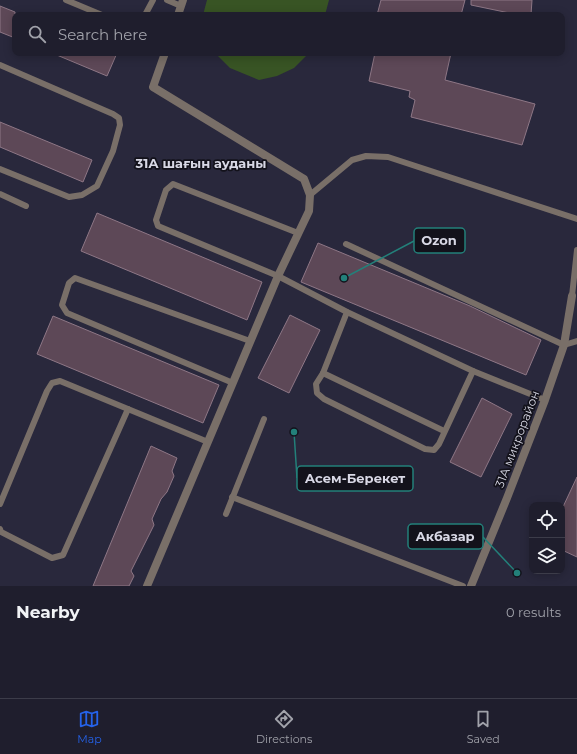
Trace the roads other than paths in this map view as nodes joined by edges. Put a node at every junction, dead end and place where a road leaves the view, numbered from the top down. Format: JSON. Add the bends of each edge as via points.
{"nodes":[{"id":1,"x":66,"y":0,"type":"edge"},
{"id":2,"x":153,"y":0,"type":"edge"},
{"id":3,"x":167,"y":0,"type":"edge"},
{"id":4,"x":182,"y":3,"type":"edge"},
{"id":5,"x":95,"y":12,"type":"edge"},
{"id":6,"x":146,"y":12,"type":"edge"},
{"id":7,"x":164,"y":56,"type":"edge"},
{"id":8,"x":0,"y":65,"type":"edge"},
{"id":9,"x":0,"y":169,"type":"edge"},
{"id":10,"x":0,"y":194,"type":"edge"},
{"id":11,"x":310,"y":195,"type":"junction"},
{"id":12,"x":26,"y":206,"type":"dead end"},
{"id":13,"x":577,"y":219,"type":"edge"},
{"id":14,"x":298,"y":233,"type":"junction"},
{"id":15,"x":346,"y":244,"type":"dead end"},
{"id":16,"x":577,"y":250,"type":"edge"},
{"id":17,"x":278,"y":276,"type":"junction"},
{"id":18,"x":572,"y":296,"type":"joint"},
{"id":19,"x":347,"y":312,"type":"junction"},
{"id":20,"x":577,"y":341,"type":"edge"},
{"id":21,"x":250,"y":342,"type":"junction"},
{"id":22,"x":564,"y":345,"type":"junction"},
{"id":23,"x":473,"y":371,"type":"junction"},
{"id":24,"x":323,"y":373,"type":"junction"},
{"id":25,"x":233,"y":383,"type":"junction"},
{"id":26,"x":545,"y":400,"type":"junction"},
{"id":27,"x":128,"y":409,"type":"junction"},
{"id":28,"x":264,"y":419,"type":"dead end"},
{"id":29,"x":444,"y":431,"type":"junction"},
{"id":30,"x":208,"y":442,"type":"junction"},
{"id":31,"x":232,"y":497,"type":"junction"},
{"id":32,"x":0,"y":504,"type":"edge"},
{"id":33,"x":226,"y":514,"type":"dead end"},
{"id":34,"x":0,"y":529,"type":"edge"},
{"id":35,"x":147,"y":586,"type":"edge"},
{"id":36,"x":464,"y":586,"type":"edge"},
{"id":37,"x":471,"y":586,"type":"edge"}],
"edges":[{"from":1,"to":5,"type":"lane"},
{"from":2,"to":6,"type":"lane"},
{"from":3,"to":4,"type":"lane"},
{"from":7,"to":11,"type":"street","via":[[154,87],[304,179]]},
{"from":8,"to":9,"type":"lane","via":[[113,114],[119,118],[120,125],[113,151],[97,186],[82,195],[68,197]]},
{"from":10,"to":12,"type":"lane"},
{"from":11,"to":13,"type":"lane","via":[[352,160],[366,156],[388,157]]},
{"from":11,"to":14,"type":"street","via":[[309,211]]},
{"from":14,"to":17,"type":"street"},
{"from":14,"to":17,"type":"lane","via":[[173,184],[166,190],[156,220],[158,226]]},
{"from":15,"to":22,"type":"lane"},
{"from":16,"to":18,"type":"lane"},
{"from":17,"to":19,"type":"lane"},
{"from":17,"to":21,"type":"street"},
{"from":18,"to":22,"type":"street","name":"31А микрорайон"},
{"from":19,"to":23,"type":"lane"},
{"from":19,"to":24,"type":"lane"},
{"from":20,"to":22,"type":"lane"},
{"from":21,"to":25,"type":"street"},
{"from":21,"to":25,"type":"lane","via":[[76,278],[69,283],[62,305],[67,314]]},
{"from":22,"to":26,"type":"street","name":"31А микрорайон"},
{"from":23,"to":26,"type":"lane"},
{"from":23,"to":29,"type":"lane"},
{"from":24,"to":29,"type":"lane"},
{"from":24,"to":29,"type":"lane","via":[[316,384],[317,393],[324,399],[425,448],[434,450]]},
{"from":25,"to":30,"type":"street"},
{"from":26,"to":37,"type":"street","name":"31А микрорайон"},
{"from":27,"to":30,"type":"lane"},
{"from":27,"to":32,"type":"lane","via":[[60,381],[52,383],[46,391]]},
{"from":27,"to":34,"type":"lane","via":[[63,555],[52,558],[1,532]]},
{"from":28,"to":31,"type":"lane"},
{"from":30,"to":35,"type":"street"},
{"from":31,"to":33,"type":"lane"},
{"from":31,"to":36,"type":"lane"}]}
